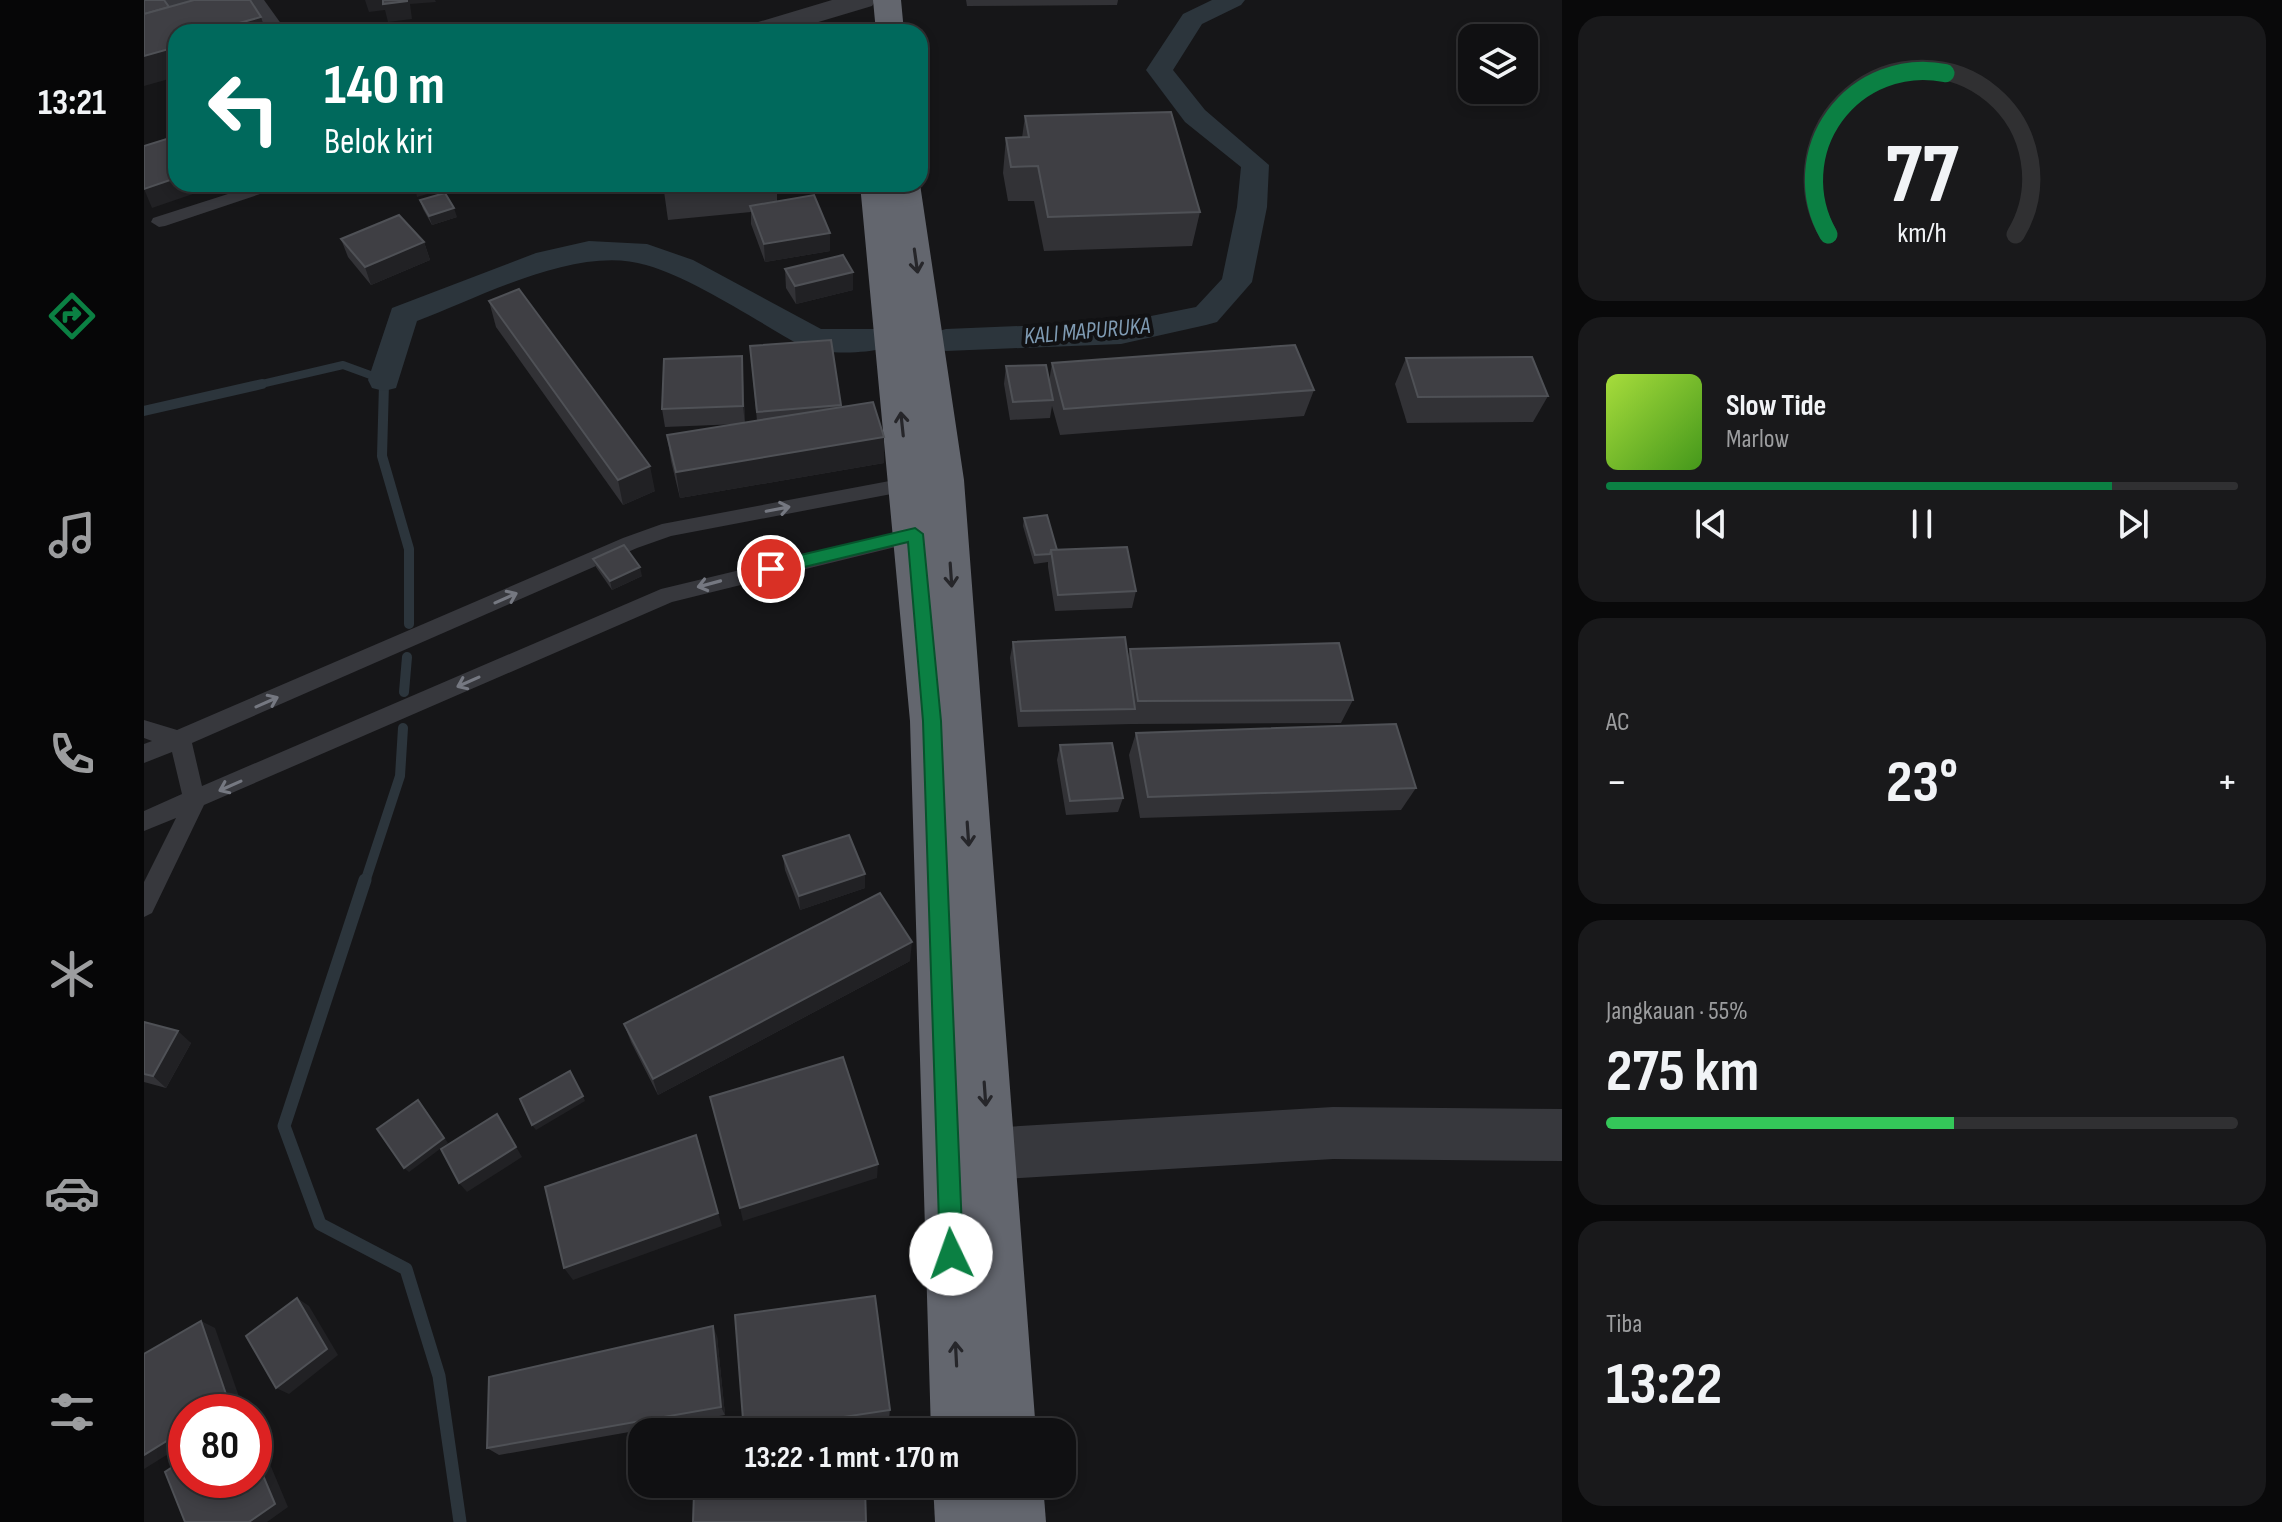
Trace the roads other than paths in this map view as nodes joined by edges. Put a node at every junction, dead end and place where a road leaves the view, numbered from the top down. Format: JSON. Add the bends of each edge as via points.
{"nodes":[{"id":1,"x":186,"y":0,"type":"edge"},
{"id":2,"x":250,"y":0,"type":"edge"},
{"id":3,"x":862,"y":0,"type":"edge"},
{"id":4,"x":887,"y":0,"type":"edge"},
{"id":5,"x":144,"y":12,"type":"edge"},
{"id":6,"x":267,"y":24,"type":"edge"},
{"id":7,"x":782,"y":24,"type":"edge"},
{"id":8,"x":863,"y":24,"type":"edge"},
{"id":9,"x":889,"y":24,"type":"edge"},
{"id":10,"x":251,"y":192,"type":"edge"},
{"id":11,"x":877,"y":192,"type":"edge"},
{"id":12,"x":905,"y":192,"type":"edge"},
{"id":13,"x":159,"y":222,"type":"dead end"},
{"id":14,"x":927,"y":482,"type":"junction"},
{"id":15,"x":932,"y":532,"type":"junction"},
{"id":16,"x":144,"y":729,"type":"edge"},
{"id":17,"x":180,"y":740,"type":"junction"},
{"id":18,"x":144,"y":754,"type":"edge"},
{"id":19,"x":195,"y":801,"type":"junction"},
{"id":20,"x":144,"y":821,"type":"edge"},
{"id":21,"x":144,"y":906,"type":"edge"},
{"id":22,"x":1562,"y":1135,"type":"edge"},
{"id":23,"x":989,"y":1154,"type":"junction"},
{"id":24,"x":959,"y":1418,"type":"edge"},
{"id":25,"x":1006,"y":1418,"type":"edge"},
{"id":26,"x":964,"y":1498,"type":"edge"},
{"id":27,"x":1014,"y":1498,"type":"edge"},
{"id":28,"x":965,"y":1522,"type":"edge"},
{"id":29,"x":1016,"y":1522,"type":"edge"}],
"edges":[{"from":1,"to":5,"type":"street"},
{"from":2,"to":6,"type":"street"},
{"from":3,"to":7,"type":"street"},
{"from":3,"to":8,"type":"highway"},
{"from":4,"to":9,"type":"highway"},
{"from":10,"to":13,"type":"lane"},
{"from":14,"to":11,"type":"highway","one_way":true},
{"from":12,"to":14,"type":"highway","one_way":true},
{"from":14,"to":15,"type":"highway"},
{"from":17,"to":14,"type":"lane","one_way":true,"via":[[669,529]]},
{"from":15,"to":19,"type":"lane","one_way":true,"via":[[668,595]]},
{"from":15,"to":23,"type":"highway","one_way":true},
{"from":24,"to":15,"type":"highway","one_way":true,"via":[[932,721]]},
{"from":16,"to":17,"type":"lane"},
{"from":17,"to":18,"type":"lane"},
{"from":17,"to":19,"type":"lane"},
{"from":19,"to":20,"type":"lane"},
{"from":19,"to":21,"type":"lane"},
{"from":22,"to":23,"type":"street","via":[[1333,1133]]},
{"from":23,"to":25,"type":"highway"},
{"from":26,"to":28,"type":"highway"},
{"from":27,"to":29,"type":"highway"}]}
